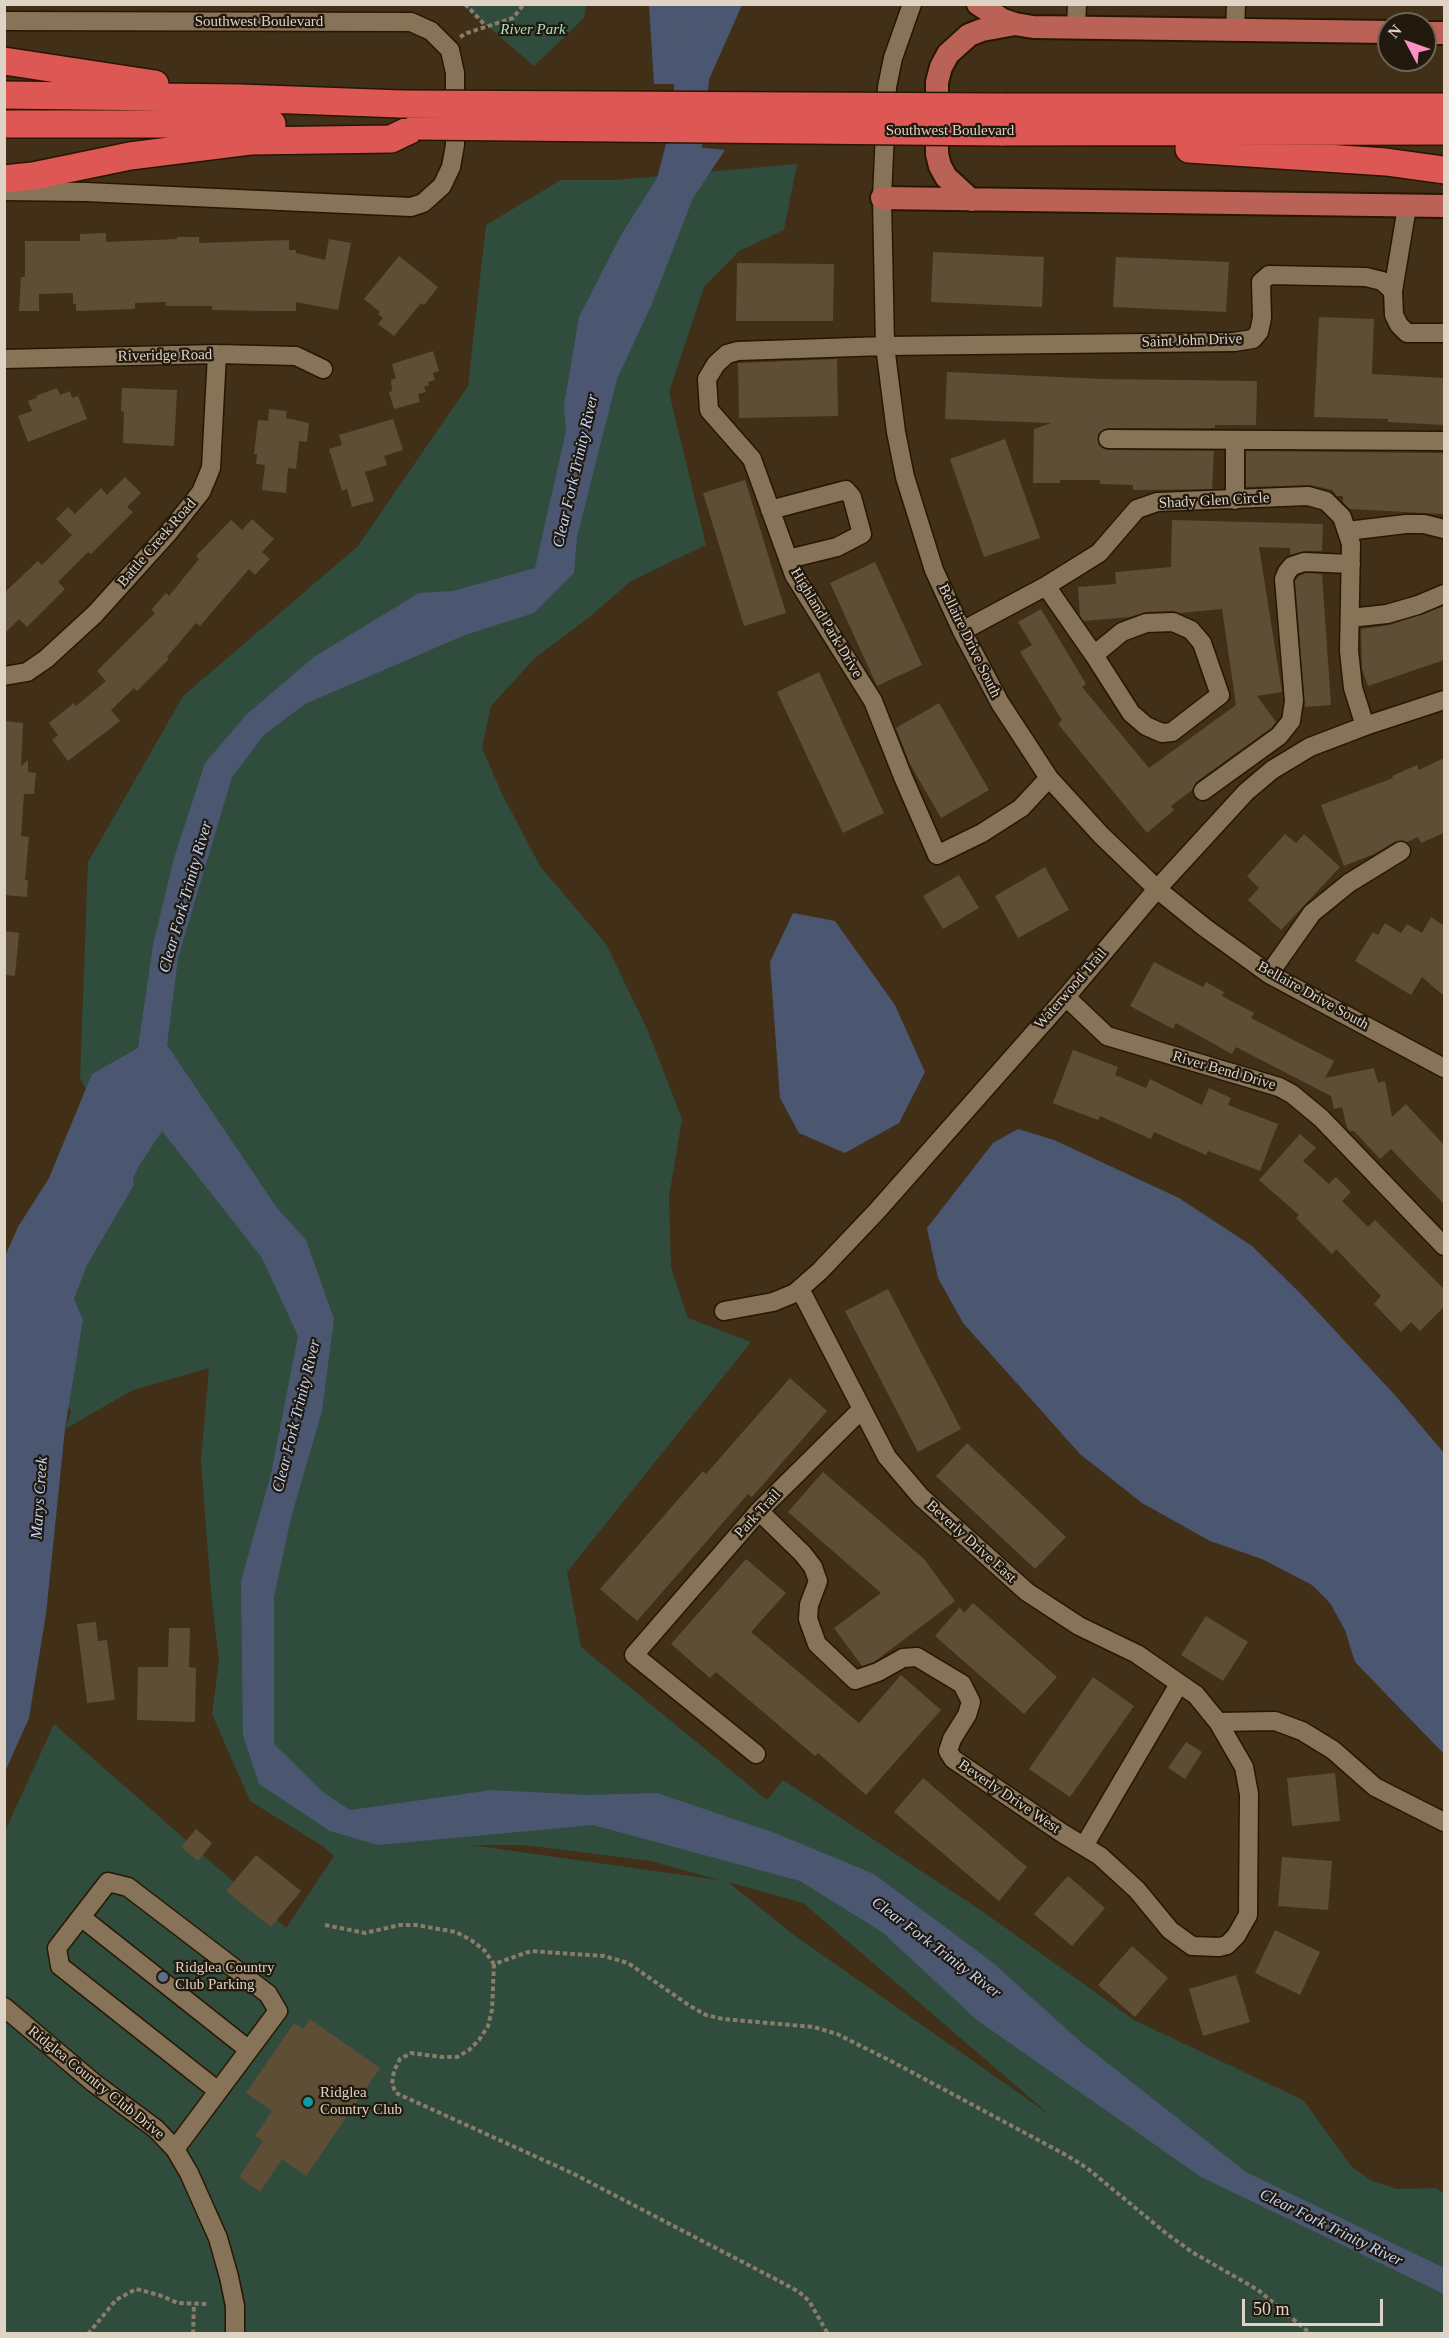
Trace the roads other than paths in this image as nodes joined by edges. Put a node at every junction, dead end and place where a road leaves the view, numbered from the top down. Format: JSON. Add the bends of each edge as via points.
{"nodes":[{"id":1,"x":912,"y":4,"type":"edge"},
{"id":2,"x":978,"y":4,"type":"edge"},
{"id":3,"x":1077,"y":4,"type":"edge"},
{"id":4,"x":1236,"y":4,"type":"edge"},
{"id":5,"x":4,"y":21,"type":"edge"},
{"id":6,"x":1015,"y":24,"type":"junction"},
{"id":7,"x":1076,"y":28,"type":"junction"},
{"id":8,"x":1236,"y":31,"type":"junction"},
{"id":9,"x":1377,"y":32,"type":"edge"},
{"id":10,"x":4,"y":61,"type":"edge"},
{"id":11,"x":4,"y":95,"type":"edge"},
{"id":12,"x":239,"y":98,"type":"junction"},
{"id":13,"x":1444,"y":107,"type":"edge"},
{"id":14,"x":1002,"y":123,"type":"junction"},
{"id":15,"x":4,"y":124,"type":"edge"},
{"id":16,"x":418,"y":126,"type":"junction"},
{"id":17,"x":1444,"y":131,"type":"edge"},
{"id":18,"x":1444,"y":170,"type":"edge"},
{"id":19,"x":4,"y":179,"type":"edge"},
{"id":20,"x":4,"y":191,"type":"edge"},
{"id":21,"x":882,"y":198,"type":"junction"},
{"id":22,"x":970,"y":200,"type":"junction"},
{"id":23,"x":1444,"y":206,"type":"edge"},
{"id":24,"x":1407,"y":207,"type":"junction"},
{"id":25,"x":1393,"y":291,"type":"junction"},
{"id":26,"x":1444,"y":333,"type":"edge"},
{"id":27,"x":885,"y":346,"type":"junction"},
{"id":28,"x":217,"y":354,"type":"junction"},
{"id":29,"x":4,"y":359,"type":"edge"},
{"id":30,"x":323,"y":369,"type":"dead end"},
{"id":31,"x":1108,"y":439,"type":"dead end"},
{"id":32,"x":1234,"y":440,"type":"junction"},
{"id":33,"x":1444,"y":441,"type":"edge"},
{"id":34,"x":1235,"y":500,"type":"junction"},
{"id":35,"x":770,"y":510,"type":"junction"},
{"id":36,"x":1444,"y":528,"type":"edge"},
{"id":37,"x":1347,"y":531,"type":"junction"},
{"id":38,"x":788,"y":559,"type":"junction"},
{"id":39,"x":1351,"y":564,"type":"junction"},
{"id":40,"x":1046,"y":586,"type":"junction"},
{"id":41,"x":1444,"y":594,"type":"edge"},
{"id":42,"x":1350,"y":618,"type":"junction"},
{"id":43,"x":962,"y":632,"type":"junction"},
{"id":44,"x":1094,"y":656,"type":"junction"},
{"id":45,"x":4,"y":676,"type":"edge"},
{"id":46,"x":1444,"y":700,"type":"edge"},
{"id":47,"x":1365,"y":726,"type":"junction"},
{"id":48,"x":1050,"y":778,"type":"junction"},
{"id":49,"x":1203,"y":791,"type":"dead end"},
{"id":50,"x":1401,"y":851,"type":"dead end"},
{"id":51,"x":1157,"y":889,"type":"junction"},
{"id":52,"x":1269,"y":974,"type":"junction"},
{"id":53,"x":1066,"y":997,"type":"junction"},
{"id":54,"x":1444,"y":1068,"type":"edge"},
{"id":55,"x":1444,"y":1246,"type":"edge"},
{"id":56,"x":800,"y":1289,"type":"junction"},
{"id":57,"x":724,"y":1311,"type":"dead end"},
{"id":58,"x":862,"y":1409,"type":"junction"},
{"id":59,"x":759,"y":1511,"type":"junction"},
{"id":60,"x":1179,"y":1684,"type":"junction"},
{"id":61,"x":1218,"y":1722,"type":"junction"},
{"id":62,"x":756,"y":1754,"type":"dead end"},
{"id":63,"x":1444,"y":1822,"type":"edge"},
{"id":64,"x":1084,"y":1846,"type":"junction"},
{"id":65,"x":1248,"y":1851,"type":"joint"},
{"id":66,"x":81,"y":1917,"type":"junction"},
{"id":67,"x":4,"y":2007,"type":"edge"},
{"id":68,"x":249,"y":2050,"type":"junction"},
{"id":69,"x":218,"y":2091,"type":"junction"},
{"id":70,"x":175,"y":2149,"type":"junction"},
{"id":71,"x":235,"y":2334,"type":"edge"}],
"edges":[{"from":1,"to":21,"type":"street","name":"Bellaire Drive South","via":[[887,87]]},
{"from":2,"to":6,"type":"main road"},
{"from":3,"to":7,"type":"street"},
{"from":4,"to":8,"type":"street"},
{"from":5,"to":20,"type":"street","name":"Southwest Boulevard","via":[[411,22],[430,31],[450,50],[455,73],[452,167],[442,186],[423,203],[411,207]]},
{"from":6,"to":7,"type":"main road"},
{"from":6,"to":22,"type":"main road","via":[[969,35],[948,54],[937,82],[938,160],[946,177]]},
{"from":7,"to":8,"type":"main road"},
{"from":8,"to":9,"type":"main road"},
{"from":10,"to":12,"type":"highway"},
{"from":11,"to":12,"type":"highway","name":"Southwest Boulevard"},
{"from":12,"to":14,"type":"highway","name":"Southwest Boulevard","bridge":true},
{"from":13,"to":14,"type":"highway","name":"Southwest Boulevard"},
{"from":14,"to":16,"type":"highway","name":"Southwest Boulevard","bridge":true},
{"from":14,"to":17,"type":"highway","name":"Southwest Boulevard"},
{"from":14,"to":18,"type":"highway","via":[[1028,140],[1245,151]]},
{"from":15,"to":16,"type":"highway","name":"Southwest Boulevard"},
{"from":16,"to":19,"type":"highway","via":[[391,139],[250,141],[130,156]]},
{"from":21,"to":22,"type":"main road"},
{"from":21,"to":27,"type":"street","name":"Bellaire Drive South"},
{"from":22,"to":24,"type":"main road"},
{"from":23,"to":24,"type":"main road"},
{"from":24,"to":25,"type":"street"},
{"from":25,"to":26,"type":"street","via":[[1394,315],[1407,333]]},
{"from":25,"to":27,"type":"street","name":"Saint John Drive","via":[[1382,281],[1366,276],[1269,274],[1261,282],[1259,332],[1252,339],[1234,342]]},
{"from":27,"to":35,"type":"street","name":"Highland Park Drive","via":[[738,351],[727,354],[716,364],[707,379],[709,410],[752,459]]},
{"from":27,"to":43,"type":"street","name":"Bellaire Drive South","via":[[896,432],[908,486],[934,570]]},
{"from":28,"to":29,"type":"street","name":"Riveridge Road"},
{"from":28,"to":30,"type":"street","name":"Riveridge Road","via":[[296,356]]},
{"from":28,"to":45,"type":"street","name":"Battle Creek Road","via":[[211,468],[201,492],[95,614],[27,672]]},
{"from":31,"to":32,"type":"street"},
{"from":32,"to":33,"type":"street"},
{"from":32,"to":34,"type":"street"},
{"from":34,"to":37,"type":"street","name":"Shady Glen Circle","via":[[1308,496],[1326,501],[1342,517]]},
{"from":34,"to":40,"type":"street","name":"Shady Glen Circle","via":[[1157,502],[1137,509],[1099,553]]},
{"from":35,"to":38,"type":"street","name":"Highland Park Drive"},
{"from":35,"to":38,"type":"street","via":[[846,490],[852,497],[862,534],[837,547]]},
{"from":36,"to":37,"type":"street","via":[[1406,524]]},
{"from":37,"to":39,"type":"street","name":"Shady Glen Circle"},
{"from":38,"to":48,"type":"street","name":"Highland Park Drive","via":[[794,575],[873,701],[938,855],[1022,808]]},
{"from":39,"to":42,"type":"street","name":"Shady Glen Circle"},
{"from":39,"to":49,"type":"street","via":[[1304,562],[1287,572],[1284,579],[1294,701],[1291,721],[1279,736]]},
{"from":40,"to":43,"type":"street","name":"Shady Glen Circle"},
{"from":40,"to":44,"type":"street"},
{"from":41,"to":42,"type":"street","via":[[1387,614]]},
{"from":42,"to":47,"type":"street","name":"Shady Glen Circle","via":[[1353,688]]},
{"from":43,"to":48,"type":"street","name":"Bellaire Drive South","via":[[1000,703]]},
{"from":44,"to":44,"type":"street","via":[[1131,713],[1162,733],[1172,732],[1220,695],[1202,643],[1191,630],[1173,622],[1146,623],[1122,632]]},
{"from":46,"to":47,"type":"street","name":"Waterwood Trail"},
{"from":47,"to":51,"type":"street","name":"Waterwood Trail","via":[[1310,747],[1272,770],[1246,792]]},
{"from":48,"to":51,"type":"street","name":"Bellaire Drive South"},
{"from":50,"to":52,"type":"street","via":[[1349,883],[1312,913]]},
{"from":51,"to":52,"type":"street","name":"Bellaire Drive South"},
{"from":51,"to":53,"type":"street","name":"Waterwood Trail"},
{"from":52,"to":54,"type":"street","name":"Bellaire Drive South"},
{"from":53,"to":55,"type":"street","name":"River Bend Drive","via":[[1107,1036],[1292,1094],[1321,1118]]},
{"from":53,"to":56,"type":"street","name":"Waterwood Trail","via":[[877,1211]]},
{"from":56,"to":57,"type":"street","name":"Waterwood Trail","via":[[773,1302]]},
{"from":56,"to":58,"type":"street","name":"Beverly Drive East"},
{"from":58,"to":59,"type":"street","name":"Park Trail"},
{"from":58,"to":60,"type":"street","name":"Beverly Drive East","via":[[887,1457],[921,1497],[1027,1592],[1079,1626],[1137,1654]]},
{"from":59,"to":62,"type":"street","name":"Park Trail","via":[[634,1655]]},
{"from":59,"to":64,"type":"street","name":"Beverly Drive West","via":[[813,1567],[818,1581],[808,1619],[817,1644],[855,1680],[903,1658],[916,1657],[962,1684],[971,1702],[948,1751],[953,1759]]},
{"from":60,"to":61,"type":"street","name":"Beverly Drive East","via":[[1196,1695]]},
{"from":60,"to":64,"type":"street"},
{"from":61,"to":63,"type":"street","via":[[1275,1721],[1302,1731],[1333,1750],[1375,1787]]},
{"from":61,"to":65,"type":"street","name":"Beverly Drive East","via":[[1244,1767],[1249,1794]]},
{"from":64,"to":65,"type":"street","name":"Beverly Drive West","via":[[1137,1890],[1170,1930],[1192,1946],[1219,1947],[1236,1936],[1248,1915]]},
{"from":66,"to":68,"type":"street"},
{"from":66,"to":68,"type":"street","via":[[108,1882],[128,1887],[268,1994],[278,2011]]},
{"from":66,"to":69,"type":"street","via":[[57,1948],[60,1966]]},
{"from":67,"to":70,"type":"street","name":"Ridglea Country Club Drive","via":[[156,2129]]},
{"from":68,"to":69,"type":"street"},
{"from":69,"to":70,"type":"street"},
{"from":70,"to":71,"type":"street","name":"Ridglea Country Club Drive","via":[[218,2238],[235,2306]]}]}
